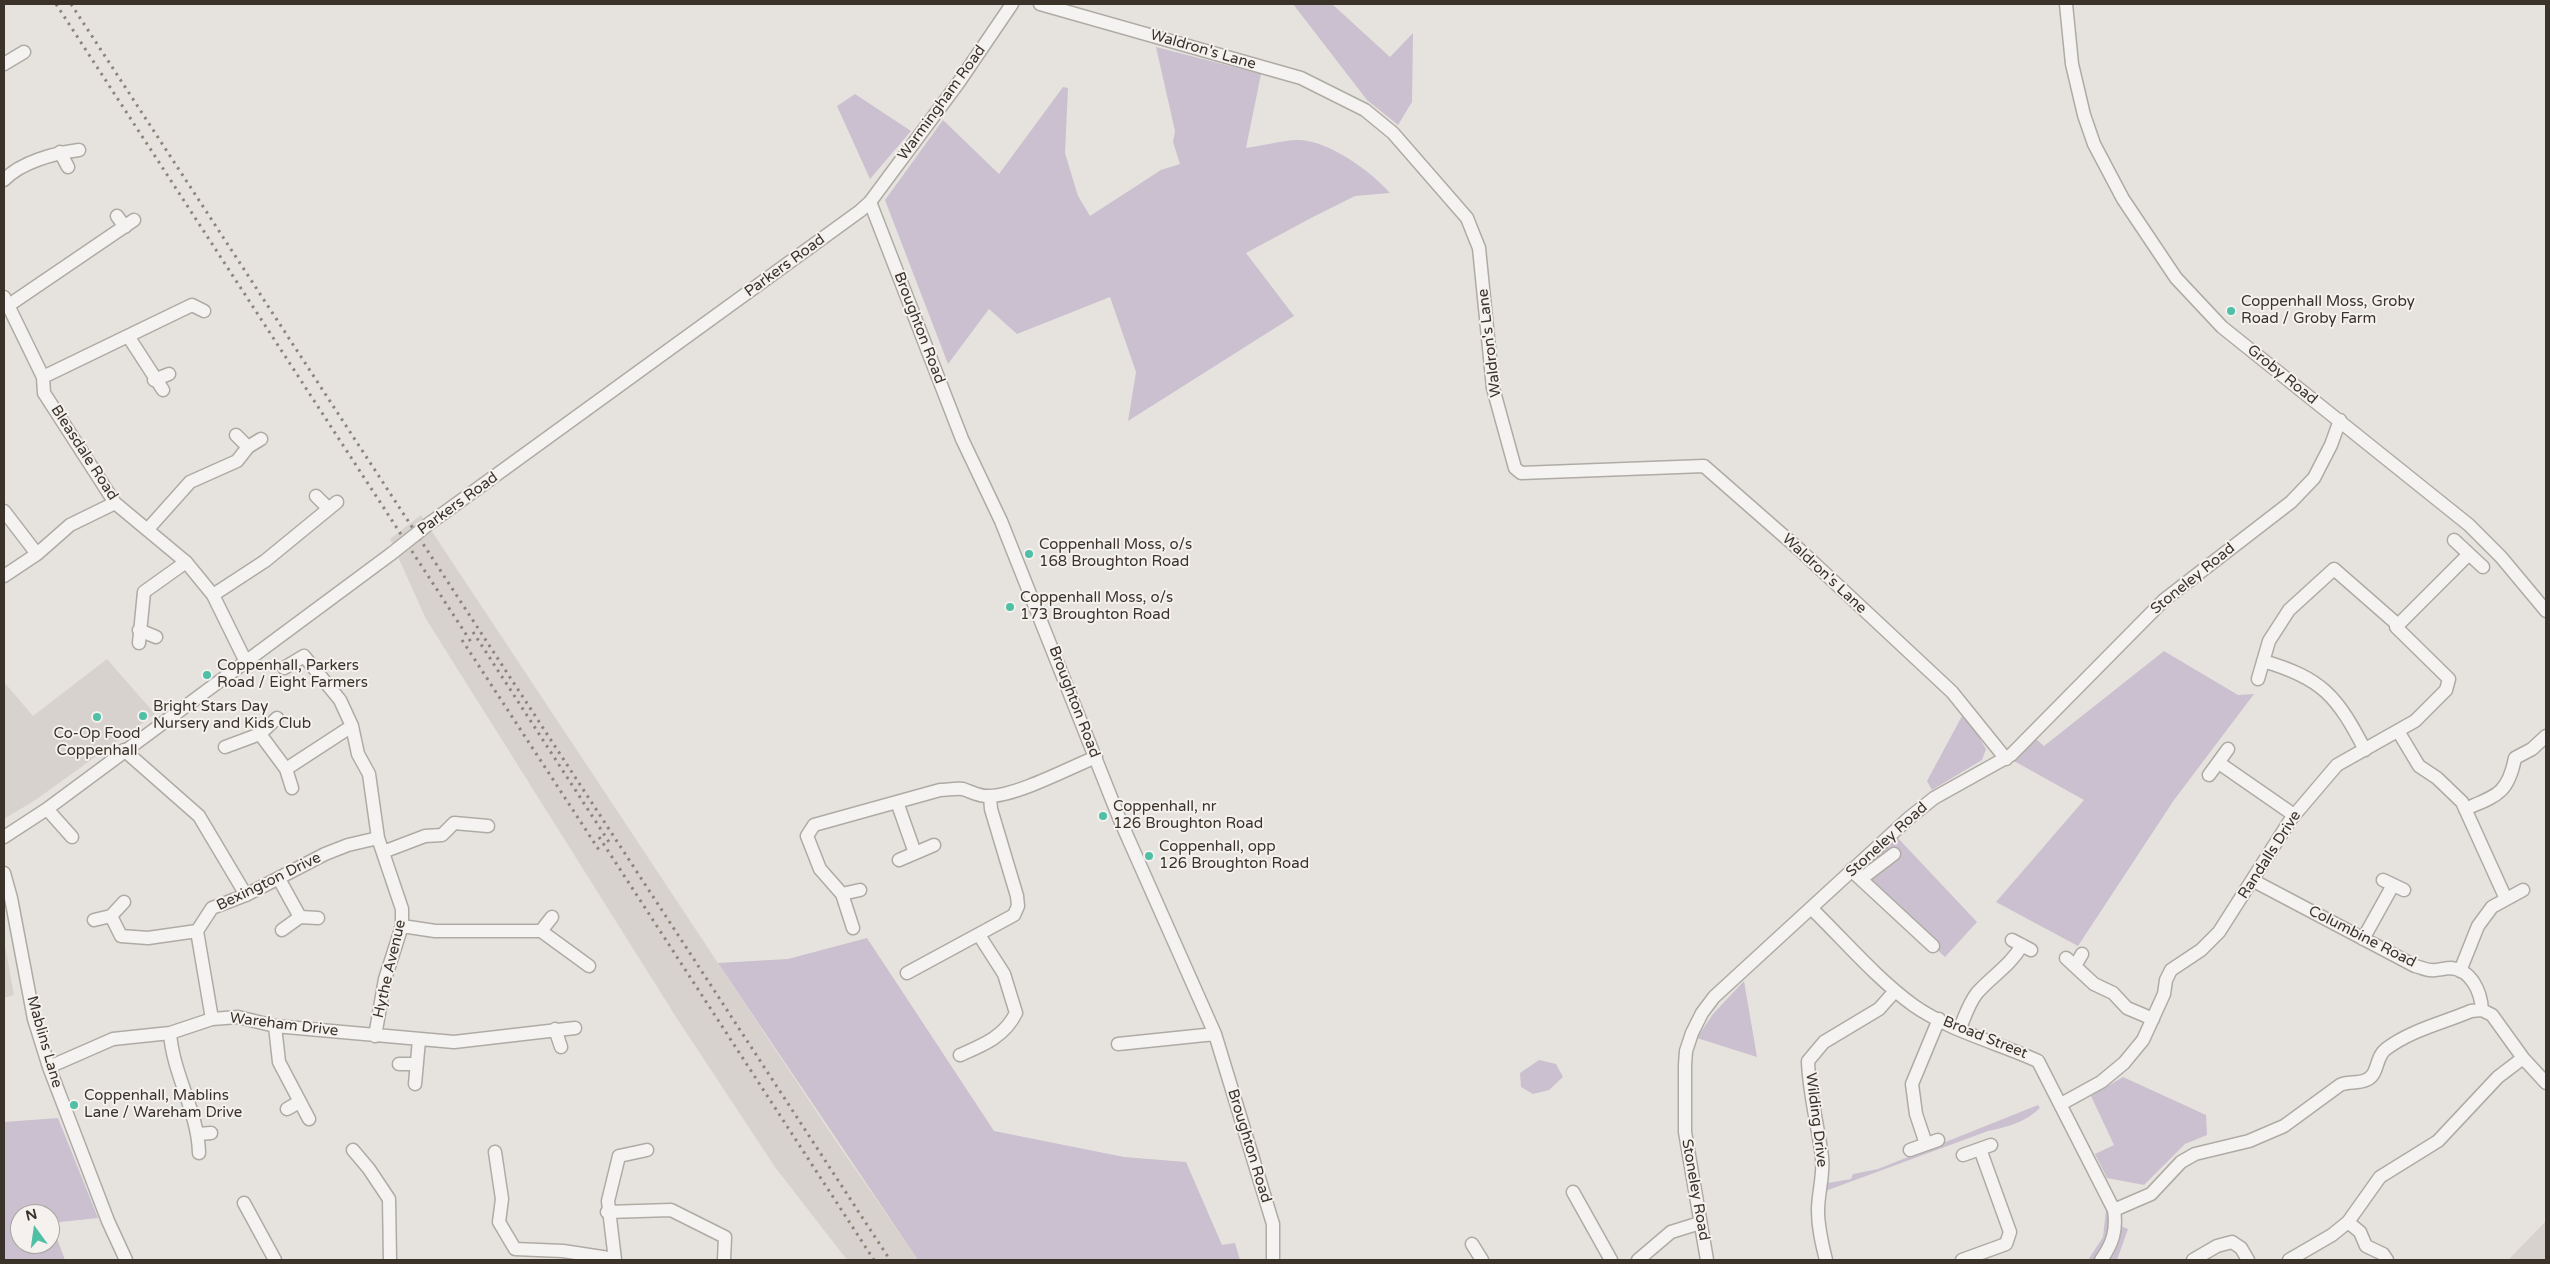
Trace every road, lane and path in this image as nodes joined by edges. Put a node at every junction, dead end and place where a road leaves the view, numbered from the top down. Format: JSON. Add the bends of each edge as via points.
{"nodes":[{"id":1,"x":1012,"y":4,"type":"edge"},
{"id":2,"x":1040,"y":4,"type":"edge"},
{"id":3,"x":2066,"y":4,"type":"edge"},
{"id":4,"x":24,"y":52,"type":"dead end"},
{"id":5,"x":4,"y":64,"type":"edge"},
{"id":6,"x":79,"y":150,"type":"dead end"},
{"id":7,"x":60,"y":152,"type":"junction"},
{"id":8,"x":68,"y":166,"type":"dead end"},
{"id":9,"x":6,"y":172,"type":"edge"},
{"id":10,"x":870,"y":202,"type":"junction"},
{"id":11,"x":117,"y":216,"type":"dead end"},
{"id":12,"x":6,"y":301,"type":"edge"},
{"id":13,"x":204,"y":311,"type":"dead end"},
{"id":14,"x":128,"y":336,"type":"junction"},
{"id":15,"x":169,"y":374,"type":"dead end"},
{"id":16,"x":43,"y":378,"type":"junction"},
{"id":17,"x":154,"y":380,"type":"junction"},
{"id":18,"x":163,"y":390,"type":"dead end"},
{"id":19,"x":2340,"y":420,"type":"junction"},
{"id":20,"x":236,"y":435,"type":"dead end"},
{"id":21,"x":260,"y":439,"type":"dead end"},
{"id":22,"x":248,"y":447,"type":"junction"},
{"id":23,"x":316,"y":496,"type":"dead end"},
{"id":24,"x":115,"y":503,"type":"junction"},
{"id":25,"x":4,"y":511,"type":"edge"},
{"id":26,"x":148,"y":529,"type":"junction"},
{"id":27,"x":2454,"y":540,"type":"dead end"},
{"id":28,"x":37,"y":554,"type":"junction"},
{"id":29,"x":2469,"y":554,"type":"junction"},
{"id":30,"x":186,"y":562,"type":"junction"},
{"id":31,"x":2482,"y":567,"type":"dead end"},
{"id":32,"x":4,"y":576,"type":"edge"},
{"id":33,"x":213,"y":595,"type":"junction"},
{"id":34,"x":2546,"y":611,"type":"edge"},
{"id":35,"x":2398,"y":625,"type":"junction"},
{"id":36,"x":139,"y":630,"type":"junction"},
{"id":37,"x":156,"y":637,"type":"dead end"},
{"id":38,"x":139,"y":643,"type":"dead end"},
{"id":39,"x":246,"y":660,"type":"junction"},
{"id":40,"x":2263,"y":661,"type":"junction"},
{"id":41,"x":284,"y":668,"type":"dead end"},
{"id":42,"x":2258,"y":679,"type":"dead end"},
{"id":43,"x":276,"y":718,"type":"dead end"},
{"id":44,"x":352,"y":726,"type":"junction"},
{"id":45,"x":2398,"y":731,"type":"junction"},
{"id":46,"x":260,"y":734,"type":"junction"},
{"id":47,"x":2546,"y":736,"type":"edge"},
{"id":48,"x":226,"y":747,"type":"dead end"},
{"id":49,"x":2228,"y":749,"type":"dead end"},
{"id":50,"x":124,"y":750,"type":"junction"},
{"id":51,"x":2365,"y":750,"type":"junction"},
{"id":52,"x":1096,"y":757,"type":"junction"},
{"id":53,"x":2006,"y":759,"type":"junction"},
{"id":54,"x":2220,"y":763,"type":"junction"},
{"id":55,"x":286,"y":769,"type":"junction"},
{"id":56,"x":2209,"y":775,"type":"dead end"},
{"id":57,"x":292,"y":788,"type":"dead end"},
{"id":58,"x":990,"y":796,"type":"junction"},
{"id":59,"x":897,"y":802,"type":"junction"},
{"id":60,"x":48,"y":809,"type":"junction"},
{"id":61,"x":2465,"y":809,"type":"junction"},
{"id":62,"x":2294,"y":815,"type":"junction"},
{"id":63,"x":488,"y":826,"type":"dead end"},
{"id":64,"x":72,"y":836,"type":"dead end"},
{"id":65,"x":4,"y":838,"type":"edge"},
{"id":66,"x":378,"y":838,"type":"junction"},
{"id":67,"x":934,"y":845,"type":"dead end"},
{"id":68,"x":383,"y":852,"type":"junction"},
{"id":69,"x":915,"y":853,"type":"junction"},
{"id":70,"x":1894,"y":854,"type":"dead end"},
{"id":71,"x":899,"y":860,"type":"dead end"},
{"id":72,"x":4,"y":873,"type":"edge"},
{"id":73,"x":1856,"y":875,"type":"junction"},
{"id":74,"x":279,"y":879,"type":"junction"},
{"id":75,"x":2252,"y":880,"type":"junction"},
{"id":76,"x":2393,"y":885,"type":"dead end"},
{"id":77,"x":860,"y":890,"type":"dead end"},
{"id":78,"x":2523,"y":890,"type":"dead end"},
{"id":79,"x":842,"y":894,"type":"junction"},
{"id":80,"x":246,"y":895,"type":"junction"},
{"id":81,"x":2506,"y":899,"type":"junction"},
{"id":82,"x":124,"y":902,"type":"dead end"},
{"id":83,"x":1812,"y":908,"type":"junction"},
{"id":84,"x":111,"y":916,"type":"junction"},
{"id":85,"x":300,"y":917,"type":"junction"},
{"id":86,"x":552,"y":917,"type":"dead end"},
{"id":87,"x":318,"y":918,"type":"dead end"},
{"id":88,"x":94,"y":920,"type":"dead end"},
{"id":89,"x":402,"y":926,"type":"junction"},
{"id":90,"x":853,"y":928,"type":"dead end"},
{"id":91,"x":282,"y":930,"type":"dead end"},
{"id":92,"x":197,"y":931,"type":"junction"},
{"id":93,"x":541,"y":931,"type":"junction"},
{"id":94,"x":979,"y":935,"type":"junction"},
{"id":95,"x":2363,"y":939,"type":"junction"},
{"id":96,"x":2022,"y":945,"type":"dead end"},
{"id":97,"x":1934,"y":946,"type":"dead end"},
{"id":98,"x":2082,"y":954,"type":"dead end"},
{"id":99,"x":589,"y":966,"type":"dead end"},
{"id":100,"x":2460,"y":971,"type":"junction"},
{"id":101,"x":906,"y":973,"type":"dead end"},
{"id":102,"x":1895,"y":991,"type":"junction"},
{"id":103,"x":2482,"y":1010,"type":"junction"},
{"id":104,"x":212,"y":1019,"type":"junction"},
{"id":105,"x":1938,"y":1019,"type":"junction"},
{"id":106,"x":2153,"y":1019,"type":"junction"},
{"id":107,"x":275,"y":1026,"type":"junction"},
{"id":108,"x":575,"y":1028,"type":"dead end"},
{"id":109,"x":1960,"y":1028,"type":"junction"},
{"id":110,"x":555,"y":1029,"type":"junction"},
{"id":111,"x":170,"y":1033,"type":"junction"},
{"id":112,"x":1215,"y":1034,"type":"junction"},
{"id":113,"x":375,"y":1036,"type":"junction"},
{"id":114,"x":419,"y":1040,"type":"junction"},
{"id":115,"x":1118,"y":1044,"type":"dead end"},
{"id":116,"x":561,"y":1047,"type":"dead end"},
{"id":117,"x":960,"y":1055,"type":"dead end"},
{"id":118,"x":2523,"y":1058,"type":"junction"},
{"id":119,"x":400,"y":1064,"type":"dead end"},
{"id":120,"x":416,"y":1064,"type":"junction"},
{"id":121,"x":50,"y":1067,"type":"junction"},
{"id":122,"x":2546,"y":1083,"type":"edge"},
{"id":123,"x":415,"y":1084,"type":"dead end"},
{"id":124,"x":299,"y":1102,"type":"junction"},
{"id":125,"x":2061,"y":1104,"type":"junction"},
{"id":126,"x":287,"y":1108,"type":"dead end"},
{"id":127,"x":309,"y":1119,"type":"dead end"},
{"id":128,"x":353,"y":1150,"type":"dead end"},
{"id":129,"x":647,"y":1150,"type":"dead end"},
{"id":130,"x":1910,"y":1150,"type":"dead end"},
{"id":131,"x":495,"y":1152,"type":"dead end"},
{"id":132,"x":199,"y":1153,"type":"dead end"},
{"id":133,"x":1963,"y":1155,"type":"dead end"},
{"id":134,"x":1573,"y":1192,"type":"dead end"},
{"id":135,"x":244,"y":1203,"type":"dead end"},
{"id":136,"x":2114,"y":1210,"type":"junction"},
{"id":137,"x":608,"y":1212,"type":"junction"},
{"id":138,"x":2348,"y":1222,"type":"junction"},
{"id":139,"x":1700,"y":1223,"type":"junction"},
{"id":140,"x":1472,"y":1244,"type":"dead end"},
{"id":141,"x":513,"y":1255,"type":"edge"},
{"id":142,"x":126,"y":1260,"type":"edge"},
{"id":143,"x":275,"y":1260,"type":"edge"},
{"id":144,"x":390,"y":1260,"type":"edge"},
{"id":145,"x":615,"y":1260,"type":"edge"},
{"id":146,"x":724,"y":1260,"type":"edge"},
{"id":147,"x":1273,"y":1260,"type":"edge"},
{"id":148,"x":1482,"y":1260,"type":"edge"},
{"id":149,"x":1611,"y":1260,"type":"edge"},
{"id":150,"x":1638,"y":1260,"type":"edge"},
{"id":151,"x":1707,"y":1260,"type":"edge"},
{"id":152,"x":1826,"y":1260,"type":"edge"},
{"id":153,"x":1962,"y":1260,"type":"edge"},
{"id":154,"x":2101,"y":1260,"type":"edge"},
{"id":155,"x":2193,"y":1260,"type":"edge"},
{"id":156,"x":2248,"y":1260,"type":"edge"},
{"id":157,"x":2289,"y":1260,"type":"edge"},
{"id":158,"x":2387,"y":1260,"type":"edge"}],
"edges":[{"from":1,"to":10,"type":"street","name":"Warmingham Road"},
{"from":2,"to":53,"type":"street","name":"Waldron's Lane","via":[[1301,78],[1365,110],[1393,133],[1467,218],[1479,248],[1492,388],[1515,468],[1521,473],[1704,466],[1952,692]]},
{"from":3,"to":19,"type":"street","name":"Groby Road","via":[[2072,64],[2086,122],[2108,173],[2157,253],[2196,302],[2222,327]]},
{"from":4,"to":5,"type":"street"},
{"from":6,"to":7,"type":"street"},
{"from":7,"to":8,"type":"street"},
{"from":7,"to":9,"type":"street"},
{"from":10,"to":39,"type":"street","name":"Parkers Road","bridge":true},
{"from":10,"to":52,"type":"street","name":"Broughton Road","via":[[962,439],[1001,520]]},
{"from":11,"to":12,"type":"street","via":[[130,223]]},
{"from":12,"to":16,"type":"street","name":"Bleasdale Road"},
{"from":13,"to":14,"type":"street","via":[[192,305]]},
{"from":14,"to":16,"type":"street"},
{"from":14,"to":17,"type":"street"},
{"from":15,"to":17,"type":"street"},
{"from":16,"to":24,"type":"street","name":"Bleasdale Road","via":[[44,393]]},
{"from":17,"to":18,"type":"street"},
{"from":19,"to":34,"type":"street","name":"Groby Road","via":[[2469,525]]},
{"from":19,"to":53,"type":"street","name":"Stoneley Road","via":[[2314,478],[2297,496],[2164,600]]},
{"from":20,"to":22,"type":"street"},
{"from":21,"to":22,"type":"street"},
{"from":22,"to":26,"type":"street","via":[[237,461],[190,482]]},
{"from":23,"to":33,"type":"street","via":[[332,505],[265,561]]},
{"from":24,"to":26,"type":"street","name":"Bleasdale Road"},
{"from":24,"to":28,"type":"street","via":[[70,525]]},
{"from":25,"to":28,"type":"street"},
{"from":26,"to":30,"type":"street","name":"Bleasdale Road"},
{"from":27,"to":29,"type":"street"},
{"from":28,"to":32,"type":"street"},
{"from":29,"to":31,"type":"street"},
{"from":29,"to":35,"type":"street"},
{"from":30,"to":33,"type":"street","name":"Bleasdale Road"},
{"from":30,"to":36,"type":"street","via":[[144,592]]},
{"from":33,"to":39,"type":"street","name":"Bleasdale Road"},
{"from":35,"to":40,"type":"street","via":[[2334,569],[2289,610],[2268,641]]},
{"from":35,"to":45,"type":"street","name":"Randalls Drive","via":[[2396,627],[2449,679],[2446,690],[2415,720]]},
{"from":36,"to":37,"type":"street"},
{"from":36,"to":38,"type":"street"},
{"from":39,"to":50,"type":"street","name":"Parkers Road"},
{"from":40,"to":42,"type":"street"},
{"from":40,"to":51,"type":"street","via":[[2292,670],[2332,696]]},
{"from":41,"to":44,"type":"street","name":"Hythe Avenue","via":[[308,651],[340,700]]},
{"from":43,"to":46,"type":"street"},
{"from":44,"to":55,"type":"street"},
{"from":44,"to":66,"type":"street","name":"Hythe Avenue","via":[[358,754],[369,774]]},
{"from":45,"to":51,"type":"street","name":"Randalls Drive"},
{"from":45,"to":61,"type":"street","via":[[2419,766],[2450,789]]},
{"from":46,"to":48,"type":"street"},
{"from":46,"to":55,"type":"street"},
{"from":47,"to":61,"type":"street","via":[[2515,758],[2512,774],[2499,794]]},
{"from":49,"to":54,"type":"street"},
{"from":50,"to":60,"type":"street","name":"Parkers Road"},
{"from":50,"to":80,"type":"street","via":[[199,816]]},
{"from":51,"to":62,"type":"street","name":"Randalls Drive","via":[[2337,765]]},
{"from":52,"to":58,"type":"street","via":[[1020,789]]},
{"from":52,"to":112,"type":"street","name":"Broughton Road","via":[[1120,820]]},
{"from":53,"to":73,"type":"street","name":"Stoneley Road","via":[[1934,798]]},
{"from":54,"to":56,"type":"street"},
{"from":54,"to":62,"type":"street"},
{"from":55,"to":57,"type":"street"},
{"from":58,"to":59,"type":"street","via":[[961,789],[940,790]]},
{"from":58,"to":94,"type":"street","via":[[1018,906],[1014,915]]},
{"from":59,"to":69,"type":"street"},
{"from":59,"to":79,"type":"street","via":[[814,825],[807,836],[820,869]]},
{"from":60,"to":64,"type":"street"},
{"from":60,"to":65,"type":"street","name":"Parkers Road"},
{"from":61,"to":81,"type":"street"},
{"from":62,"to":75,"type":"street","name":"Randalls Drive"},
{"from":63,"to":68,"type":"street","via":[[456,818],[442,835],[425,836]]},
{"from":66,"to":68,"type":"street","name":"Hythe Avenue"},
{"from":66,"to":74,"type":"street","name":"Bexington Drive","via":[[325,854]]},
{"from":67,"to":69,"type":"street"},
{"from":68,"to":89,"type":"street","name":"Hythe Avenue","via":[[402,909]]},
{"from":69,"to":71,"type":"street"},
{"from":70,"to":73,"type":"street"},
{"from":72,"to":121,"type":"street","name":"Mablins Lane","via":[[34,1019]]},
{"from":73,"to":83,"type":"street","name":"Stoneley Road"},
{"from":73,"to":97,"type":"street"},
{"from":74,"to":80,"type":"street","name":"Bexington Drive"},
{"from":74,"to":85,"type":"street"},
{"from":75,"to":95,"type":"street","name":"Columbine Road"},
{"from":75,"to":106,"type":"street","name":"Randalls Drive","via":[[2219,932],[2201,950],[2171,970]]},
{"from":76,"to":95,"type":"street"},
{"from":77,"to":79,"type":"street"},
{"from":78,"to":81,"type":"street"},
{"from":79,"to":90,"type":"street"},
{"from":80,"to":92,"type":"street","name":"Bexington Drive","via":[[212,908]]},
{"from":81,"to":100,"type":"street","via":[[2492,907],[2478,926]]},
{"from":82,"to":84,"type":"street"},
{"from":83,"to":102,"type":"street","name":"Broad Street"},
{"from":83,"to":139,"type":"street","name":"Stoneley Road","via":[[1714,997],[1692,1033],[1686,1051],[1685,1132]]},
{"from":84,"to":88,"type":"street"},
{"from":84,"to":92,"type":"street","via":[[121,936],[148,938]]},
{"from":85,"to":87,"type":"street"},
{"from":85,"to":91,"type":"street"},
{"from":86,"to":93,"type":"street"},
{"from":89,"to":93,"type":"street","via":[[436,931]]},
{"from":89,"to":113,"type":"street","name":"Hythe Avenue","via":[[385,979]]},
{"from":92,"to":104,"type":"street"},
{"from":93,"to":99,"type":"street"},
{"from":94,"to":101,"type":"street"},
{"from":94,"to":117,"type":"street","via":[[1004,974],[1016,1013],[1009,1026],[989,1042]]},
{"from":95,"to":100,"type":"street","name":"Columbine Road","via":[[2415,966]]},
{"from":96,"to":109,"type":"street","via":[[2014,960],[1977,993]]},
{"from":98,"to":106,"type":"street","via":[[2070,962],[2127,1008]]},
{"from":100,"to":103,"type":"street","via":[[2477,989]]},
{"from":102,"to":105,"type":"street","name":"Broad Street"},
{"from":102,"to":152,"type":"street","name":"Wilding Drive","via":[[1879,1009],[1824,1042],[1808,1061],[1822,1158],[1823,1179],[1818,1212]]},
{"from":103,"to":118,"type":"street","via":[[2492,1014]]},
{"from":103,"to":136,"type":"street","via":[[2471,1011],[2408,1035],[2384,1050],[2373,1075],[2366,1080],[2340,1085],[2284,1126],[2234,1145],[2195,1154],[2181,1162],[2151,1194]]},
{"from":104,"to":107,"type":"street","name":"Wareham Drive","via":[[238,1017]]},
{"from":104,"to":111,"type":"street","name":"Wareham Drive"},
{"from":105,"to":109,"type":"street","name":"Broad Street"},
{"from":105,"to":130,"type":"street","via":[[1912,1084],[1916,1114],[1932,1142]]},
{"from":106,"to":125,"type":"street","name":"Randalls Drive","via":[[2143,1040],[2124,1063],[2100,1082]]},
{"from":107,"to":113,"type":"street","name":"Wareham Drive"},
{"from":107,"to":124,"type":"street","via":[[279,1062]]},
{"from":108,"to":110,"type":"street","name":"Wareham Drive"},
{"from":109,"to":125,"type":"street","name":"Broad Street","via":[[2038,1061]]},
{"from":110,"to":114,"type":"street","name":"Wareham Drive","via":[[454,1042]]},
{"from":110,"to":116,"type":"street"},
{"from":111,"to":121,"type":"street","name":"Wareham Drive","via":[[113,1039]]},
{"from":111,"to":132,"type":"street","via":[[172,1056],[205,1133]]},
{"from":112,"to":115,"type":"street"},
{"from":112,"to":147,"type":"street","name":"Broughton Road","via":[[1273,1224]]},
{"from":113,"to":114,"type":"street","name":"Wareham Drive"},
{"from":114,"to":120,"type":"street"},
{"from":118,"to":122,"type":"street"},
{"from":118,"to":138,"type":"street","via":[[2498,1077],[2438,1141],[2380,1177]]},
{"from":119,"to":120,"type":"street"},
{"from":120,"to":123,"type":"street"},
{"from":121,"to":142,"type":"street","name":"Mablins Lane"},
{"from":124,"to":126,"type":"street"},
{"from":124,"to":127,"type":"street"},
{"from":125,"to":136,"type":"street","name":"Broad Street"},
{"from":128,"to":144,"type":"street","via":[[389,1199]]},
{"from":129,"to":137,"type":"street","via":[[619,1156]]},
{"from":131,"to":141,"type":"street","via":[[502,1199],[499,1222]]},
{"from":133,"to":153,"type":"street","via":[[1986,1147],[2010,1238],[2006,1244]]},
{"from":134,"to":149,"type":"street"},
{"from":135,"to":143,"type":"street"},
{"from":136,"to":154,"type":"street","name":"Broad Street","via":[[2114,1240]]},
{"from":137,"to":145,"type":"street"},
{"from":137,"to":146,"type":"street","via":[[671,1210],[727,1232]]},
{"from":138,"to":157,"type":"street"},
{"from":138,"to":158,"type":"street","via":[[2360,1232],[2366,1246],[2383,1254]]},
{"from":139,"to":150,"type":"street","via":[[1671,1232]]},
{"from":139,"to":151,"type":"street","name":"Stoneley Road"},
{"from":140,"to":148,"type":"street"},
{"from":141,"to":145,"type":"street","via":[[563,1251]]},
{"from":155,"to":156,"type":"street","via":[[2223,1243],[2232,1242],[2241,1248]]}]}
